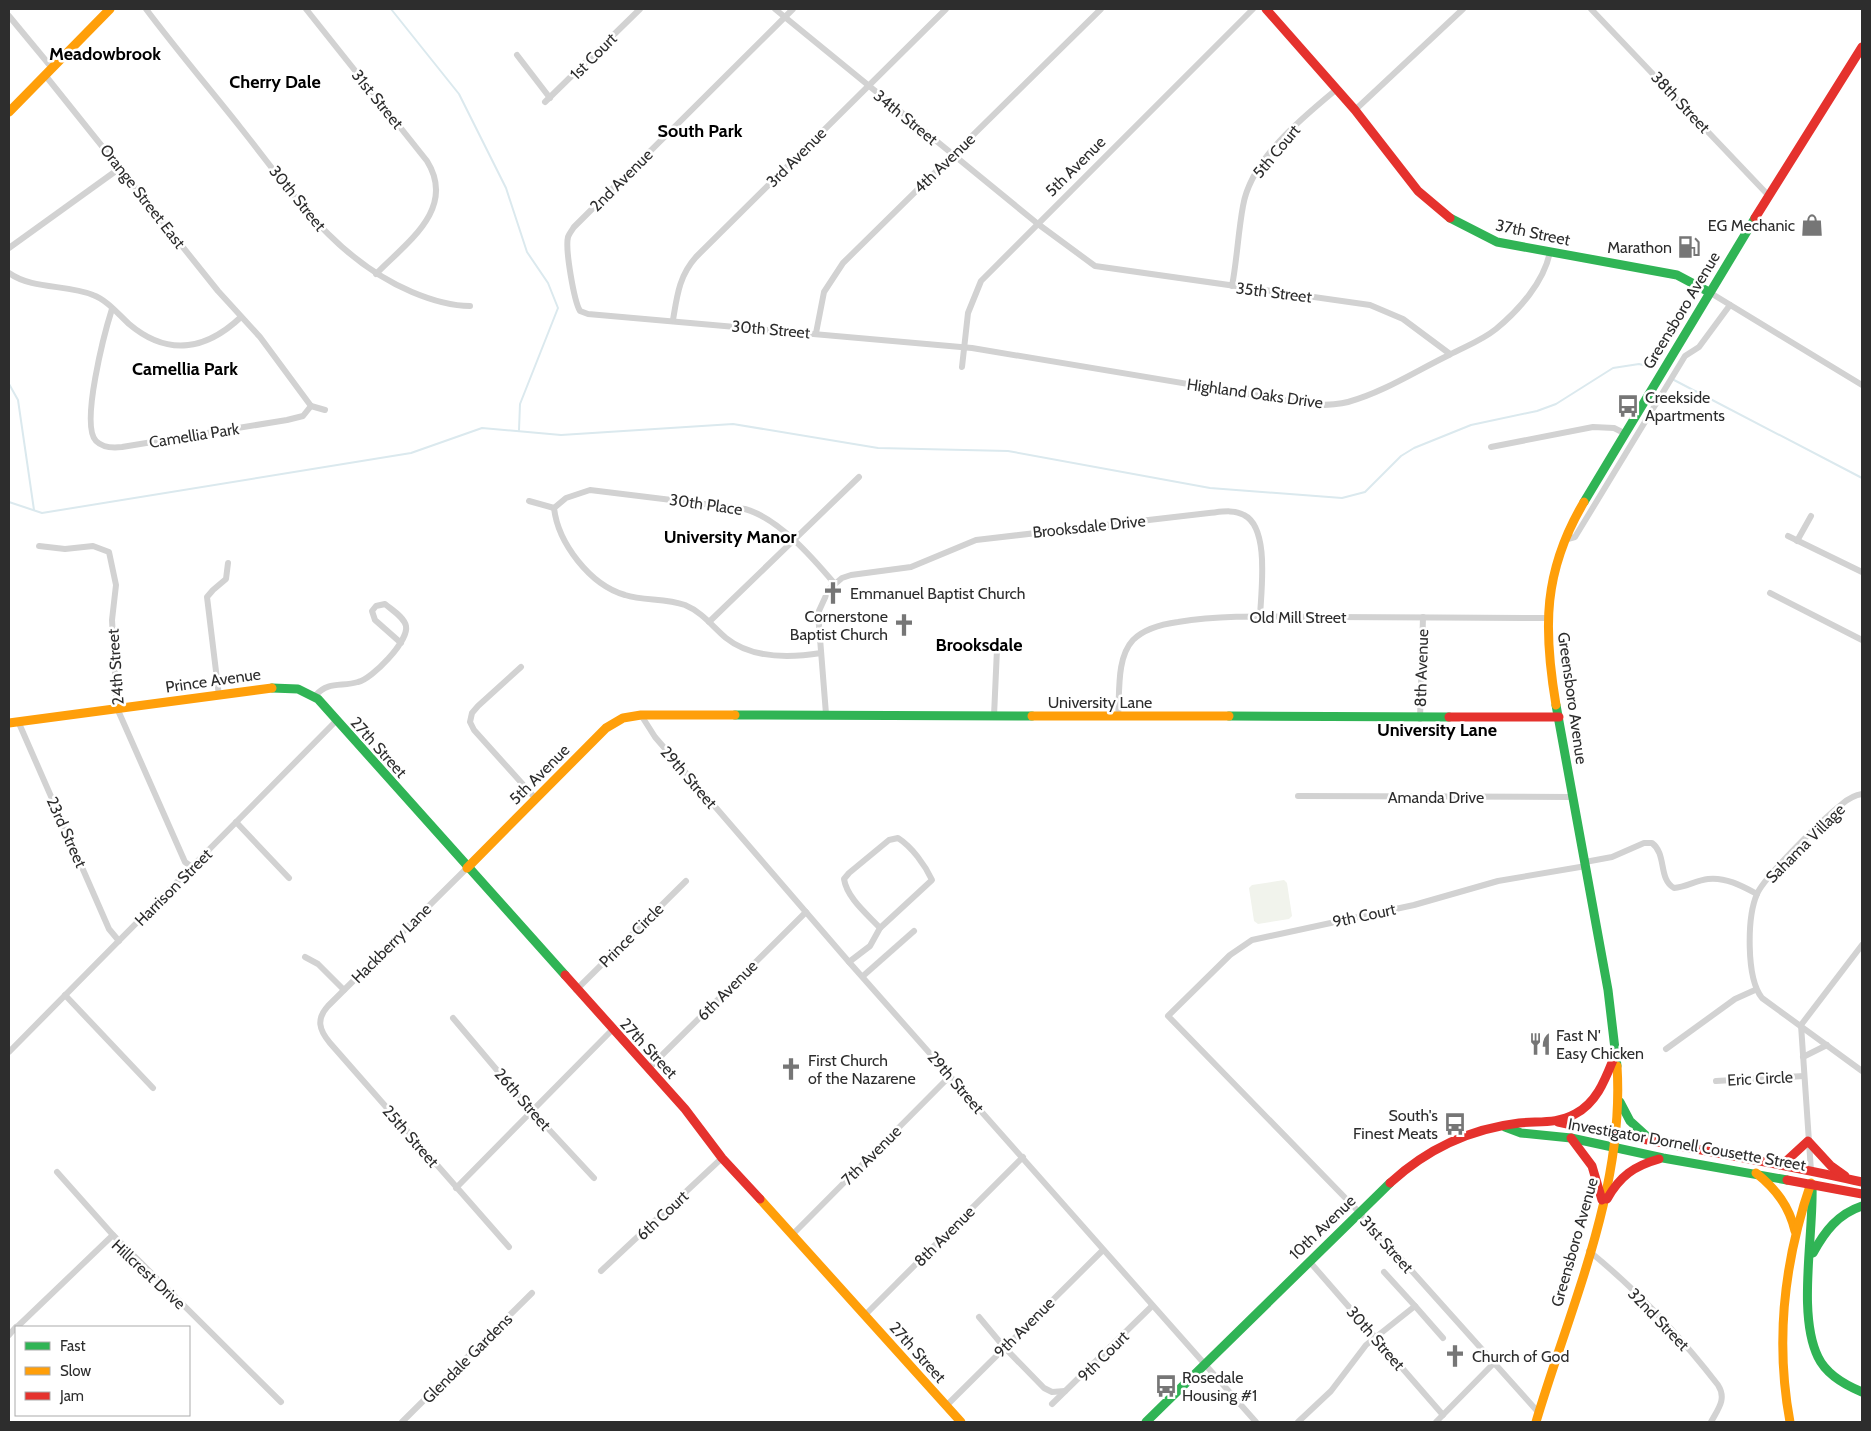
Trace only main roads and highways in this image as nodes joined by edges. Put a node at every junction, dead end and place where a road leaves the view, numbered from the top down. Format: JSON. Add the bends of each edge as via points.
{"nodes":[{"id":1,"x":110,"y":9,"type":"edge"},
{"id":2,"x":1266,"y":9,"type":"edge"},
{"id":3,"x":1862,"y":47,"type":"edge"},
{"id":4,"x":9,"y":112,"type":"edge"},
{"id":5,"x":1709,"y":292,"type":"junction"},
{"id":6,"x":316,"y":695,"type":"joint"},
{"id":7,"x":641,"y":715,"type":"joint"},
{"id":8,"x":1559,"y":717,"type":"junction"},
{"id":9,"x":13,"y":722,"type":"edge"},
{"id":10,"x":467,"y":868,"type":"junction"},
{"id":11,"x":1616,"y":1052,"type":"junction"},
{"id":12,"x":1618,"y":1097,"type":"junction"},
{"id":13,"x":1556,"y":1122,"type":"junction"},
{"id":14,"x":1506,"y":1127,"type":"junction"},
{"id":15,"x":1616,"y":1135,"type":"junction"},
{"id":16,"x":1571,"y":1138,"type":"junction"},
{"id":17,"x":1654,"y":1143,"type":"junction"},
{"id":18,"x":1614,"y":1148,"type":"junction"},
{"id":19,"x":1663,"y":1158,"type":"junction"},
{"id":20,"x":1782,"y":1164,"type":"junction"},
{"id":21,"x":1811,"y":1171,"type":"junction"},
{"id":22,"x":1756,"y":1173,"type":"junction"},
{"id":23,"x":1849,"y":1179,"type":"junction"},
{"id":24,"x":1862,"y":1182,"type":"edge"},
{"id":25,"x":1811,"y":1183,"type":"junction"},
{"id":26,"x":1862,"y":1194,"type":"edge"},
{"id":27,"x":1603,"y":1206,"type":"junction"},
{"id":28,"x":1862,"y":1206,"type":"edge"},
{"id":29,"x":1796,"y":1237,"type":"junction"},
{"id":30,"x":1812,"y":1256,"type":"junction"},
{"id":31,"x":1862,"y":1392,"type":"edge"},
{"id":32,"x":961,"y":1422,"type":"edge"},
{"id":33,"x":1146,"y":1422,"type":"edge"},
{"id":34,"x":1536,"y":1422,"type":"edge"},
{"id":35,"x":1790,"y":1422,"type":"edge"}],
"edges":[{"from":1,"to":4,"type":"main road"},
{"from":2,"to":5,"type":"main road","name":"37th Street","via":[[1356,110],[1418,191],[1444,214],[1497,242],[1677,275]]},
{"from":3,"to":5,"type":"main road","name":"Greensboro Avenue"},
{"from":5,"to":8,"type":"main road","name":"Greensboro Avenue","via":[[1564,540],[1550,591],[1547,618]]},
{"from":6,"to":9,"type":"main road","name":"Prince Avenue","via":[[298,688],[278,686]]},
{"from":6,"to":10,"type":"main road","name":"27th Street"},
{"from":7,"to":8,"type":"main road","name":"University Lane"},
{"from":7,"to":10,"type":"main road","name":"5th Avenue","via":[[624,718],[606,728]]},
{"from":8,"to":11,"type":"main road","name":"Greensboro Avenue","via":[[1608,986]]},
{"from":10,"to":32,"type":"main road","name":"27th Street","via":[[685,1109],[722,1158]]},
{"from":11,"to":12,"type":"main road","name":"Greensboro Avenue"},
{"from":11,"to":13,"type":"main road","via":[[1595,1098],[1576,1114]]},
{"from":12,"to":15,"type":"main road","name":"Greensboro Avenue"},
{"from":12,"to":17,"type":"main road","via":[[1630,1121]]},
{"from":13,"to":14,"type":"main road","name":"10th Avenue","via":[[1520,1123]]},
{"from":13,"to":15,"type":"main road","name":"Investigator Dornell Cousette Street"},
{"from":14,"to":16,"type":"main road","name":"Investigator Dornell Cousette Street","via":[[1521,1133]]},
{"from":14,"to":33,"type":"main road","name":"10th Avenue","via":[[1465,1136],[1427,1154],[1399,1174]]},
{"from":15,"to":17,"type":"main road","name":"Investigator Dornell Cousette Street"},
{"from":15,"to":18,"type":"main road","name":"Greensboro Avenue"},
{"from":16,"to":18,"type":"main road","name":"Investigator Dornell Cousette Street"},
{"from":16,"to":27,"type":"main road","via":[[1591,1162],[1598,1178]]},
{"from":17,"to":20,"type":"main road","name":"Investigator Dornell Cousette Street"},
{"from":18,"to":19,"type":"main road","name":"Investigator Dornell Cousette Street"},
{"from":18,"to":27,"type":"main road","name":"Greensboro Avenue"},
{"from":19,"to":22,"type":"main road","name":"Investigator Dornell Cousette Street"},
{"from":19,"to":27,"type":"main road","via":[[1637,1164],[1624,1174]]},
{"from":20,"to":21,"type":"main road","name":"Investigator Dornell Cousette Street"},
{"from":20,"to":23,"type":"main road","via":[[1808,1141],[1830,1166]]},
{"from":21,"to":23,"type":"main road","name":"Investigator Dornell Cousette Street"},
{"from":21,"to":25,"type":"main road"},
{"from":22,"to":25,"type":"main road","name":"Investigator Dornell Cousette Street"},
{"from":22,"to":29,"type":"main road","via":[[1787,1204]]},
{"from":23,"to":24,"type":"main road","name":"Investigator Dornell Cousette Street"},
{"from":25,"to":26,"type":"main road","name":"Investigator Dornell Cousette Street"},
{"from":25,"to":29,"type":"main road","via":[[1802,1206]]},
{"from":25,"to":30,"type":"main road","via":[[1814,1205]]},
{"from":27,"to":34,"type":"main road","name":"Greensboro Avenue"},
{"from":28,"to":30,"type":"main road","via":[[1841,1215],[1828,1227]]},
{"from":29,"to":35,"type":"main road","via":[[1782,1343],[1782,1369]]},
{"from":30,"to":31,"type":"main road","via":[[1808,1311],[1818,1357],[1833,1375]]}]}
